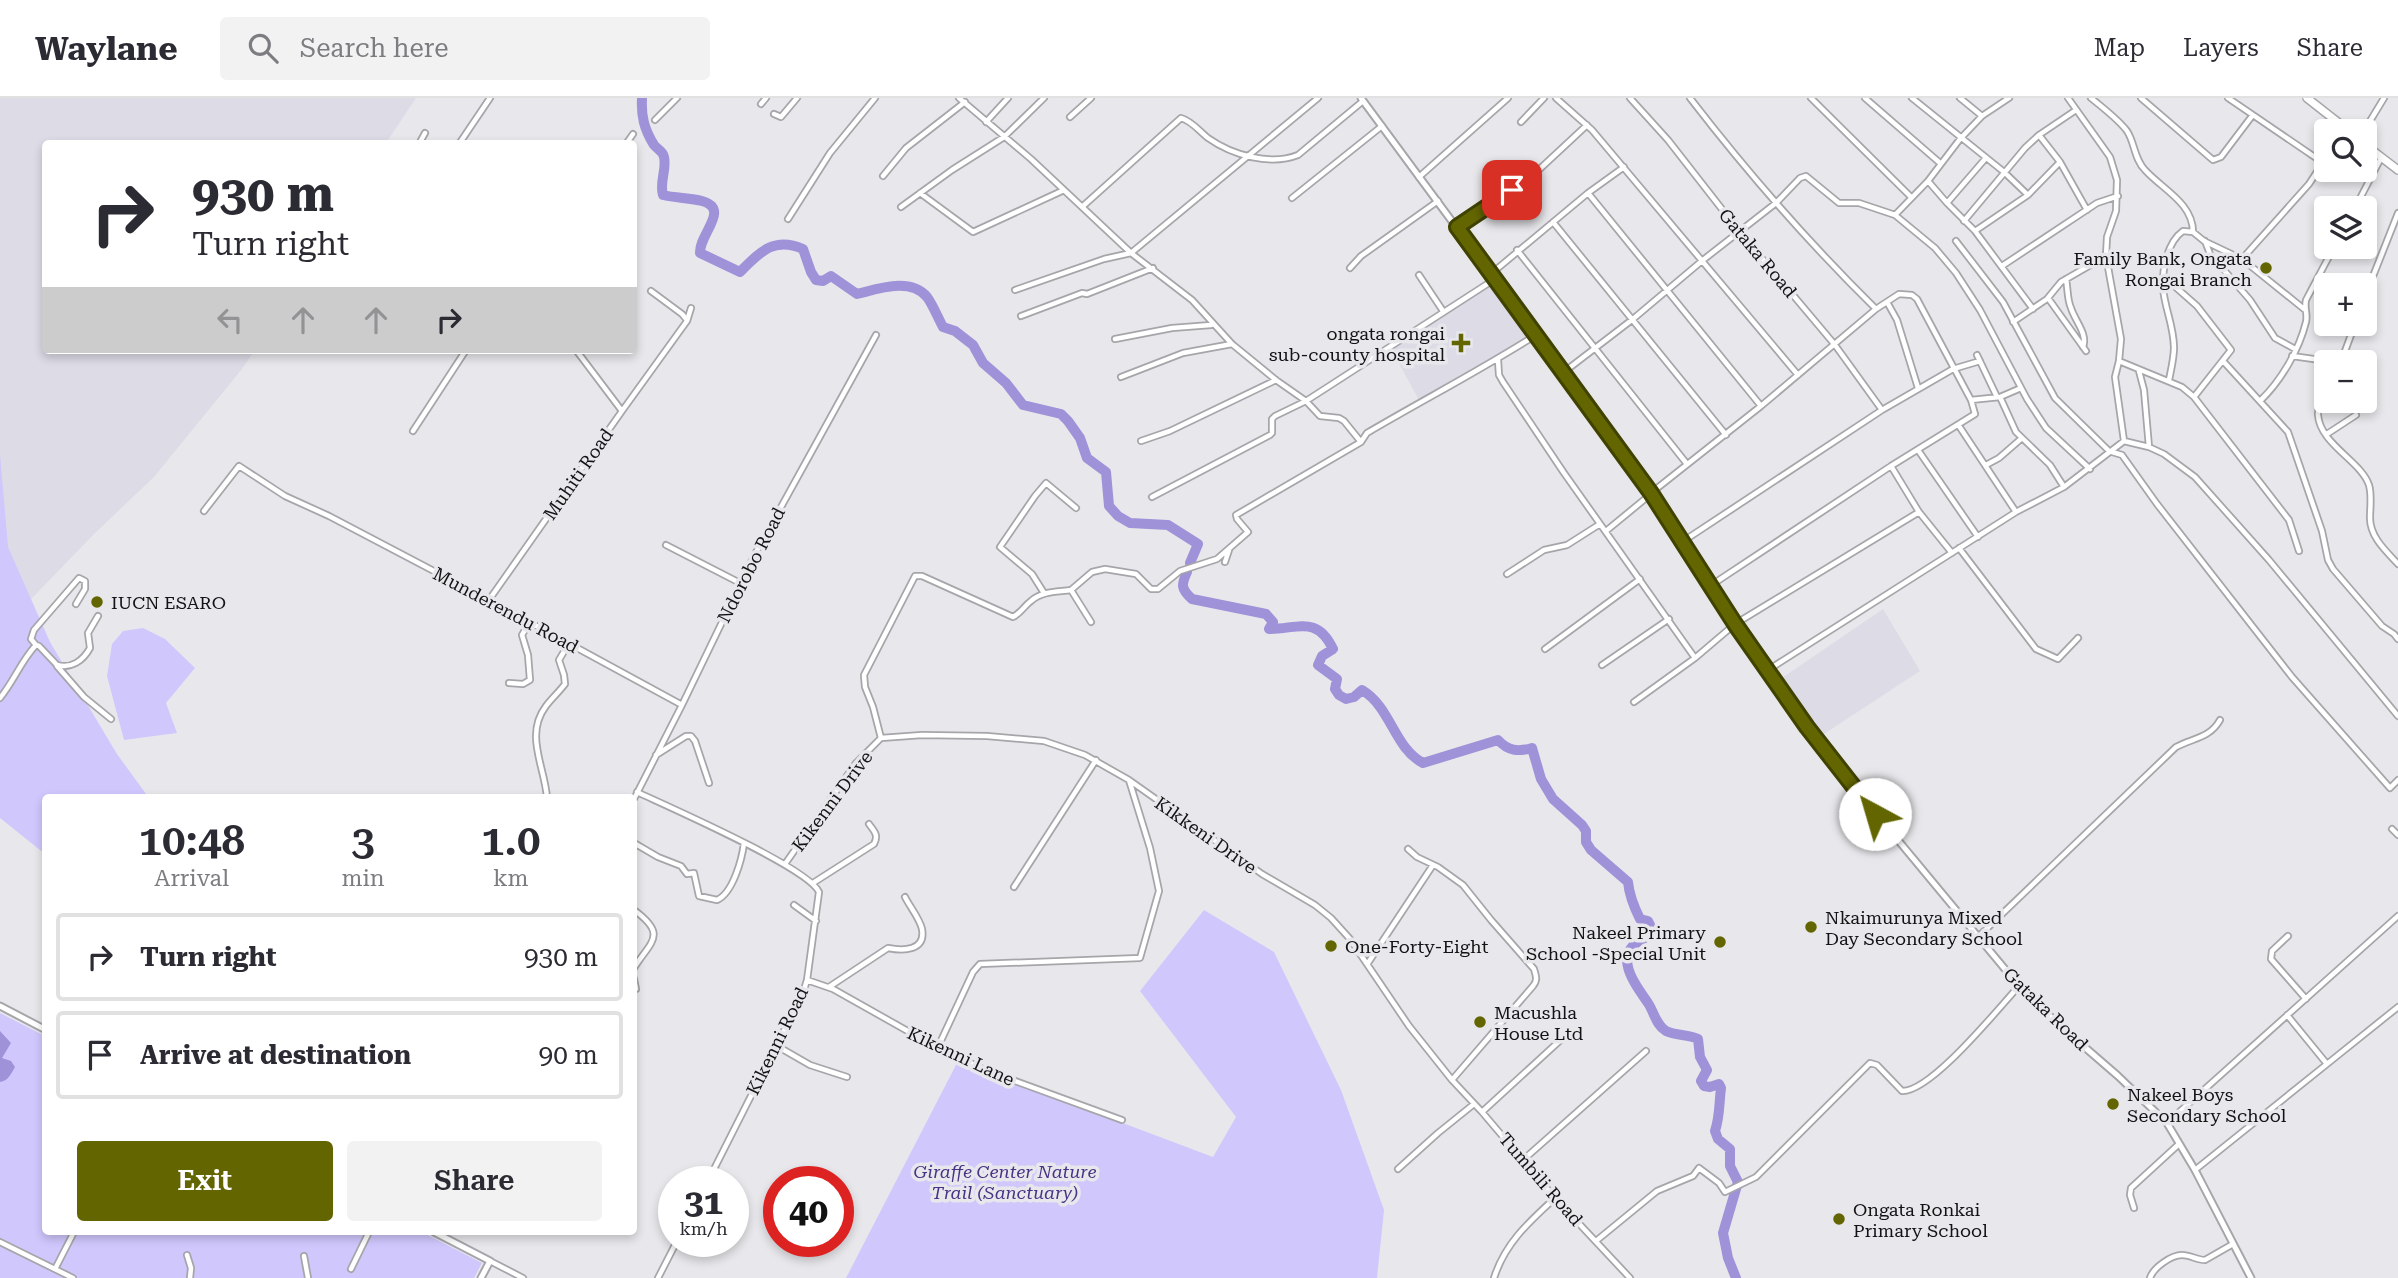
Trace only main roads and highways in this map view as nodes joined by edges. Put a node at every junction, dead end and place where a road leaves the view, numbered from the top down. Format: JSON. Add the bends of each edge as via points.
{"nodes":[{"id":1,"x":2307,"y":98,"type":"edge"},
{"id":2,"x":2333,"y":119,"type":"edge"},
{"id":3,"x":2377,"y":153,"type":"edge"},
{"id":4,"x":2397,"y":166,"type":"edge"}],
"edges":[{"from":1,"to":2,"type":"highway"},
{"from":3,"to":4,"type":"highway"}]}
